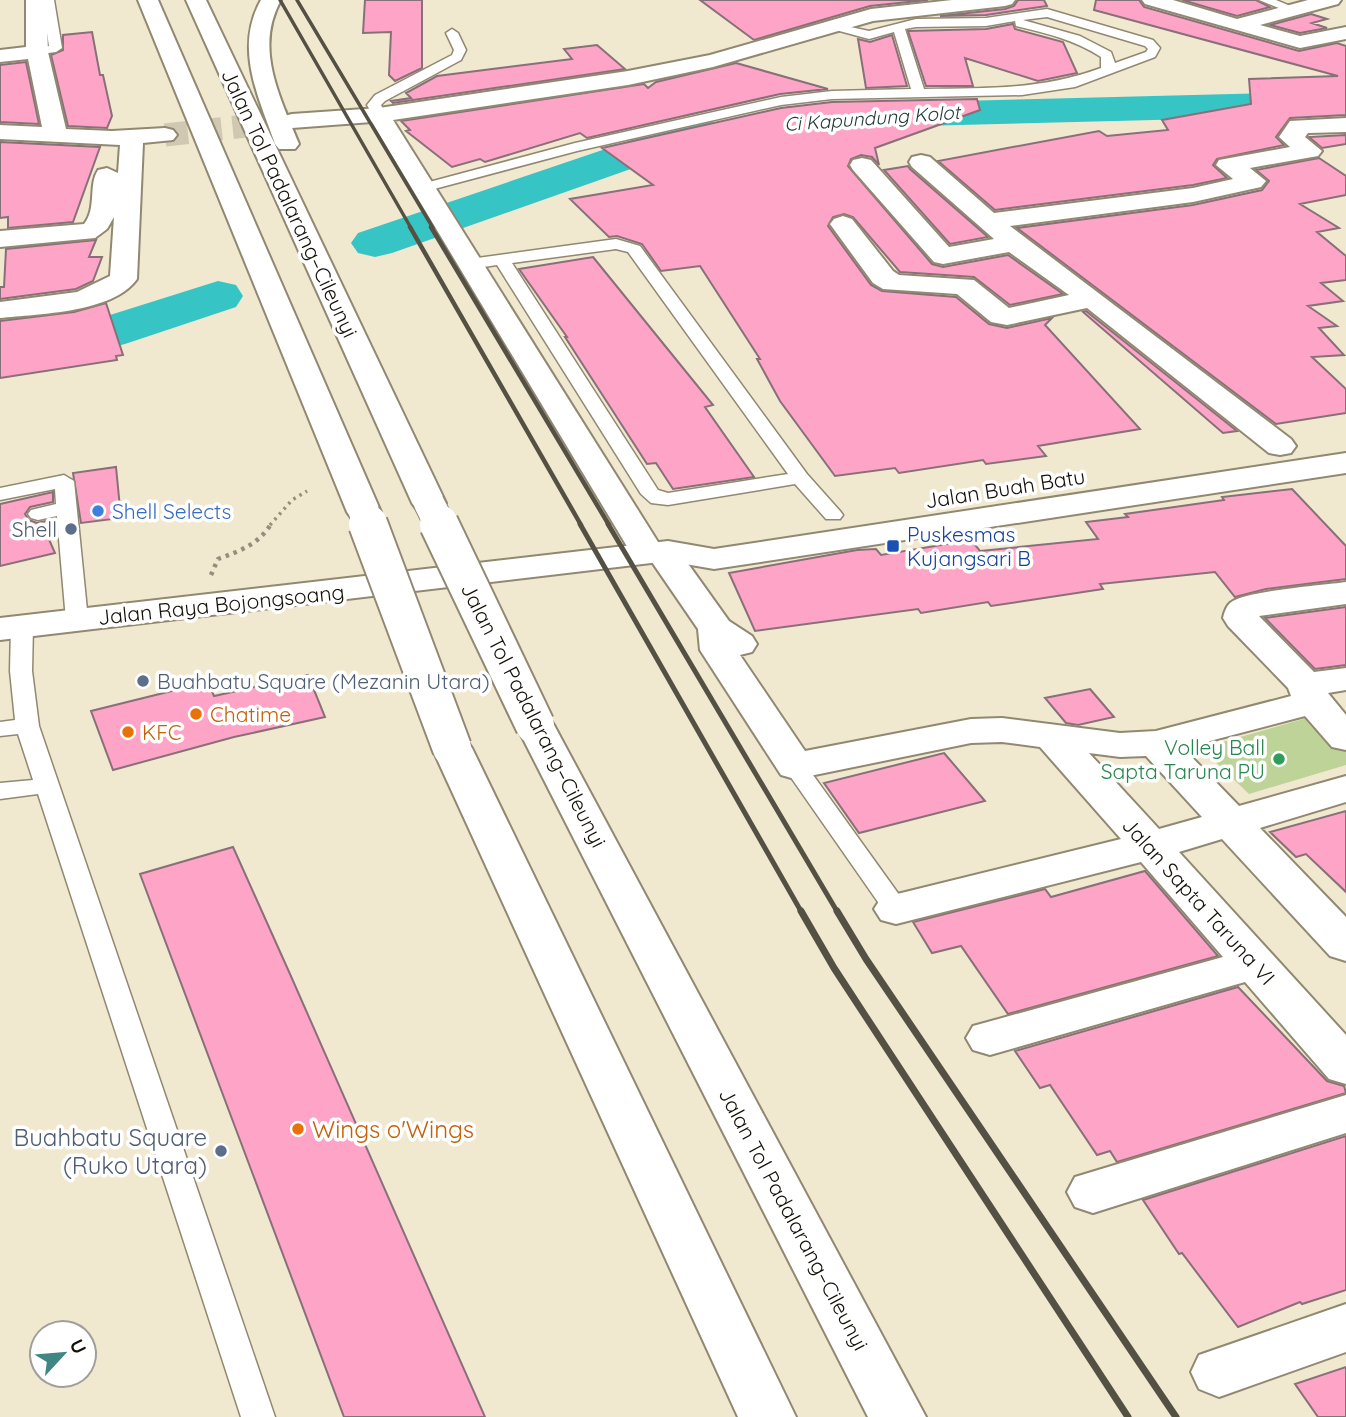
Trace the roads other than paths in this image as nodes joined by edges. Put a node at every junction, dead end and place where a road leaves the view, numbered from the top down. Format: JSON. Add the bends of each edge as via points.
{"nodes":[{"id":1,"x":36,"y":0,"type":"edge"},
{"id":2,"x":48,"y":0,"type":"edge"},
{"id":3,"x":148,"y":0,"type":"edge"},
{"id":4,"x":196,"y":0,"type":"edge"},
{"id":5,"x":271,"y":0,"type":"edge"},
{"id":6,"x":1152,"y":0,"type":"edge"},
{"id":7,"x":1265,"y":0,"type":"edge"},
{"id":8,"x":1331,"y":0,"type":"edge"},
{"id":9,"x":848,"y":5,"type":"dead end"},
{"id":10,"x":1006,"y":10,"type":"edge"},
{"id":11,"x":1294,"y":10,"type":"junction"},
{"id":12,"x":871,"y":15,"type":"junction"},
{"id":13,"x":1237,"y":24,"type":"junction"},
{"id":14,"x":836,"y":26,"type":"junction"},
{"id":15,"x":898,"y":26,"type":"junction"},
{"id":16,"x":452,"y":33,"type":"dead end"},
{"id":17,"x":1346,"y":33,"type":"edge"},
{"id":18,"x":37,"y":52,"type":"junction"},
{"id":19,"x":0,"y":56,"type":"edge"},
{"id":20,"x":1106,"y":71,"type":"junction"},
{"id":21,"x":919,"y":94,"type":"junction"},
{"id":22,"x":379,"y":115,"type":"junction"},
{"id":23,"x":292,"y":121,"type":"tunnel mouth"},
{"id":24,"x":1346,"y":125,"type":"edge"},
{"id":25,"x":0,"y":132,"type":"edge"},
{"id":26,"x":165,"y":135,"type":"tunnel mouth"},
{"id":27,"x":56,"y":136,"type":"junction"},
{"id":28,"x":122,"y":138,"type":"junction"},
{"id":29,"x":921,"y":162,"type":"dead end"},
{"id":30,"x":862,"y":165,"type":"dead end"},
{"id":31,"x":427,"y":195,"type":"junction"},
{"id":32,"x":988,"y":221,"type":"junction"},
{"id":33,"x":843,"y":224,"type":"dead end"},
{"id":34,"x":0,"y":239,"type":"edge"},
{"id":35,"x":1014,"y":243,"type":"junction"},
{"id":36,"x":462,"y":253,"type":"junction"},
{"id":37,"x":502,"y":260,"type":"junction"},
{"id":38,"x":1092,"y":299,"type":"junction"},
{"id":39,"x":0,"y":310,"type":"edge"},
{"id":40,"x":369,"y":374,"type":"junction"},
{"id":41,"x":1346,"y":437,"type":"edge"},
{"id":42,"x":1280,"y":446,"type":"junction"},
{"id":43,"x":1346,"y":463,"type":"edge"},
{"id":44,"x":800,"y":478,"type":"junction"},
{"id":45,"x":0,"y":494,"type":"edge"},
{"id":46,"x":66,"y":508,"type":"junction"},
{"id":47,"x":38,"y":514,"type":"dead end"},
{"id":48,"x":833,"y":515,"type":"junction"},
{"id":49,"x":660,"y":552,"type":"junction"},
{"id":50,"x":442,"y":579,"type":"joint"},
{"id":51,"x":1346,"y":593,"type":"edge"},
{"id":52,"x":77,"y":620,"type":"junction"},
{"id":53,"x":11,"y":628,"type":"edge"},
{"id":54,"x":1346,"y":679,"type":"edge"},
{"id":55,"x":1309,"y":693,"type":"junction"},
{"id":56,"x":13,"y":727,"type":"edge"},
{"id":57,"x":1052,"y":736,"type":"junction"},
{"id":58,"x":1346,"y":738,"type":"edge"},
{"id":59,"x":1156,"y":743,"type":"junction"},
{"id":60,"x":808,"y":764,"type":"junction"},
{"id":61,"x":45,"y":786,"type":"junction"},
{"id":62,"x":1346,"y":789,"type":"edge"},
{"id":63,"x":0,"y":791,"type":"edge"},
{"id":64,"x":1231,"y":822,"type":"junction"},
{"id":65,"x":1150,"y":846,"type":"junction"},
{"id":66,"x":896,"y":909,"type":"joint"},
{"id":67,"x":1346,"y":945,"type":"edge"},
{"id":68,"x":1254,"y":964,"type":"junction"},
{"id":69,"x":990,"y":1038,"type":"dead end"},
{"id":70,"x":1346,"y":1066,"type":"edge"},
{"id":71,"x":1346,"y":1114,"type":"edge"},
{"id":72,"x":1093,"y":1192,"type":"dead end"},
{"id":73,"x":1346,"y":1328,"type":"edge"},
{"id":74,"x":1219,"y":1372,"type":"dead end"},
{"id":75,"x":258,"y":1417,"type":"edge"},
{"id":76,"x":767,"y":1417,"type":"edge"},
{"id":77,"x":897,"y":1417,"type":"edge"}],
"edges":[{"from":1,"to":18,"type":"main road"},
{"from":2,"to":18,"type":"lane","via":[[56,47]]},
{"from":3,"to":76,"type":"main road","bridge":true,"via":[[364,512],[452,748]]},
{"from":4,"to":40,"type":"main road","name":"Jalan Tol Padalarang–Cileunyi"},
{"from":5,"to":40,"type":"main road","via":[[262,11],[259,66]]},
{"from":6,"to":13,"type":"main road"},
{"from":7,"to":11,"type":"lane"},
{"from":8,"to":11,"type":"main road"},
{"from":9,"to":12,"type":"main road"},
{"from":10,"to":12,"type":"main road"},
{"from":10,"to":15,"type":"lane"},
{"from":10,"to":20,"type":"lane","via":[[1096,47],[1107,55]]},
{"from":10,"to":20,"type":"lane","via":[[1056,15],[1154,48],[1151,54]]},
{"from":11,"to":13,"type":"main road"},
{"from":12,"to":14,"type":"main road"},
{"from":13,"to":17,"type":"main road","via":[[1300,42]]},
{"from":14,"to":15,"type":"lane","via":[[866,35]]},
{"from":14,"to":22,"type":"main road","via":[[713,61]]},
{"from":15,"to":21,"type":"lane"},
{"from":16,"to":22,"type":"lane","via":[[460,50],[457,57],[380,98],[374,105]]},
{"from":18,"to":19,"type":"main road"},
{"from":18,"to":27,"type":"main road"},
{"from":20,"to":21,"type":"lane","via":[[1022,92]]},
{"from":21,"to":31,"type":"lane","via":[[781,101],[575,147]]},
{"from":22,"to":23,"type":"main road"},
{"from":22,"to":31,"type":"main road"},
{"from":24,"to":32,"type":"main road","via":[[1298,127],[1290,137],[1310,151],[1228,165],[1252,182],[1193,195]]},
{"from":25,"to":27,"type":"main road"},
{"from":26,"to":28,"type":"main road"},
{"from":27,"to":28,"type":"main road"},
{"from":28,"to":34,"type":"main road","via":[[99,226],[86,233]]},
{"from":28,"to":39,"type":"main road","via":[[123,279],[115,288],[90,297]]},
{"from":29,"to":32,"type":"main road"},
{"from":30,"to":35,"type":"main road","via":[[943,256]]},
{"from":31,"to":36,"type":"main road"},
{"from":32,"to":35,"type":"main road"},
{"from":33,"to":38,"type":"main road","via":[[892,283],[964,286],[1001,316]]},
{"from":35,"to":38,"type":"main road"},
{"from":36,"to":37,"type":"lane"},
{"from":36,"to":49,"type":"main road"},
{"from":37,"to":44,"type":"lane","via":[[616,244],[634,249]]},
{"from":37,"to":44,"type":"lane","via":[[651,494],[668,499]]},
{"from":38,"to":42,"type":"main road"},
{"from":40,"to":77,"type":"main road","name":"Jalan Tol Padalarang–Cileunyi","bridge":true,"via":[[536,725]]},
{"from":41,"to":42,"type":"main road","name":"Jalan Buah Batu"},
{"from":42,"to":48,"type":"main road","name":"Jalan Buah Batu"},
{"from":43,"to":49,"type":"main road","name":"Jalan Buah Batu","via":[[714,559]]},
{"from":44,"to":48,"type":"lane"},
{"from":45,"to":46,"type":"lane","via":[[64,481]]},
{"from":46,"to":47,"type":"lane"},
{"from":46,"to":52,"type":"lane","via":[[59,538]]},
{"from":48,"to":49,"type":"main road","name":"Jalan Buah Batu","via":[[694,537]]},
{"from":49,"to":50,"type":"main road","name":"Jalan Buah Batu"},
{"from":49,"to":60,"type":"main road","via":[[716,629],[718,650]]},
{"from":50,"to":52,"type":"main road","name":"Jalan Raya Bojongsoang"},
{"from":51,"to":55,"type":"main road","via":[[1243,610],[1241,618]]},
{"from":52,"to":53,"type":"main road","name":"Jalan Raya Bojongsoang"},
{"from":53,"to":56,"type":"lane","via":[[21,670]]},
{"from":54,"to":55,"type":"main road"},
{"from":55,"to":58,"type":"main road"},
{"from":55,"to":59,"type":"main road"},
{"from":56,"to":61,"type":"lane"},
{"from":57,"to":59,"type":"main road","via":[[1120,745]]},
{"from":57,"to":60,"type":"main road","via":[[971,731]]},
{"from":57,"to":65,"type":"main road","name":"Jalan Sapta Taruna VI"},
{"from":59,"to":64,"type":"main road"},
{"from":60,"to":66,"type":"lane"},
{"from":61,"to":63,"type":"lane"},
{"from":61,"to":75,"type":"lane"},
{"from":62,"to":64,"type":"main road"},
{"from":64,"to":65,"type":"main road"},
{"from":64,"to":67,"type":"main road"},
{"from":65,"to":66,"type":"main road"},
{"from":65,"to":68,"type":"main road","name":"Jalan Sapta Taruna VI"},
{"from":68,"to":69,"type":"main road"},
{"from":68,"to":70,"type":"main road","name":"Jalan Sapta Taruna VI"},
{"from":71,"to":72,"type":"main road"},
{"from":73,"to":74,"type":"main road"}]}
